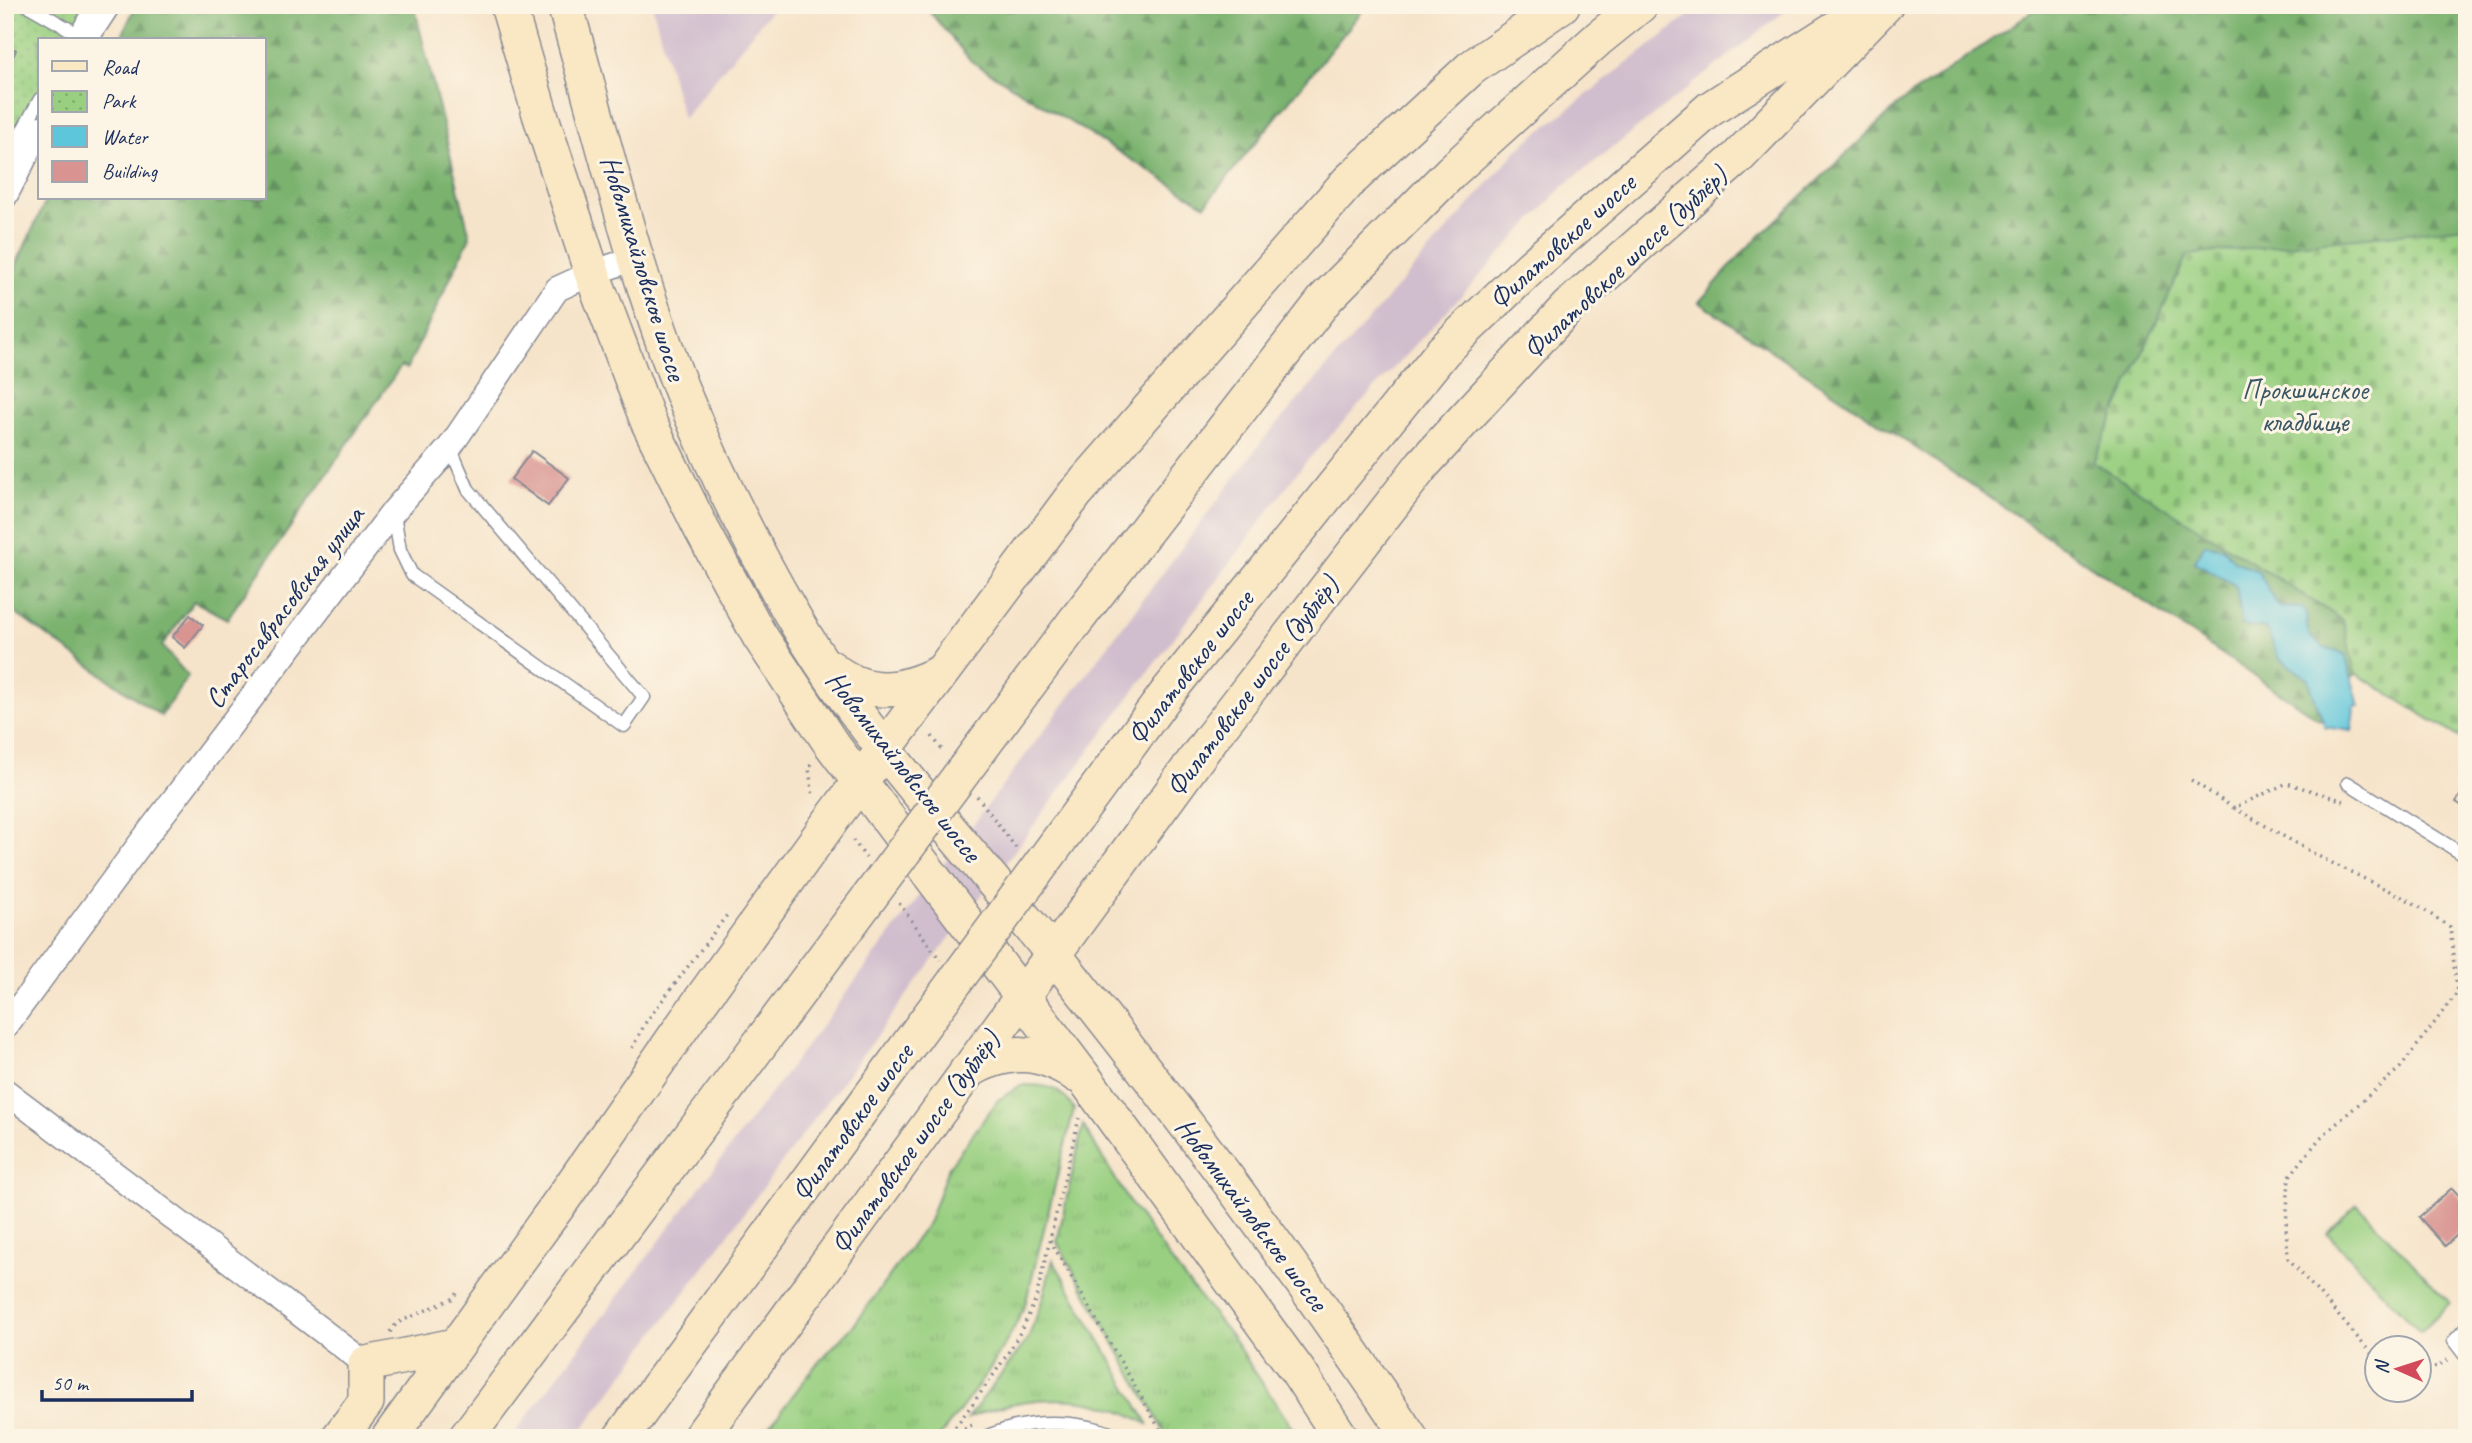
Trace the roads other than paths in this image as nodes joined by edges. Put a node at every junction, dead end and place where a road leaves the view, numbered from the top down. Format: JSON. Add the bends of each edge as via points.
{"nodes":[{"id":1,"x":27,"y":5,"type":"edge"},
{"id":2,"x":91,"y":5,"type":"edge"},
{"id":3,"x":108,"y":5,"type":"edge"},
{"id":4,"x":509,"y":5,"type":"edge"},
{"id":5,"x":565,"y":5,"type":"edge"},
{"id":6,"x":1562,"y":5,"type":"edge"},
{"id":7,"x":1640,"y":5,"type":"edge"},
{"id":8,"x":1872,"y":5,"type":"edge"},
{"id":9,"x":1885,"y":5,"type":"edge"},
{"id":10,"x":78,"y":38,"type":"edge"},
{"id":11,"x":38,"y":103,"type":"edge"},
{"id":12,"x":38,"y":132,"type":"edge"},
{"id":13,"x":5,"y":162,"type":"edge"},
{"id":14,"x":5,"y":196,"type":"edge"},
{"id":15,"x":636,"y":258,"type":"junction"},
{"id":16,"x":592,"y":273,"type":"junction"},
{"id":17,"x":450,"y":447,"type":"junction"},
{"id":18,"x":393,"y":512,"type":"junction"},
{"id":19,"x":824,"y":664,"type":"junction"},
{"id":20,"x":942,"y":672,"type":"junction"},
{"id":21,"x":884,"y":749,"type":"junction"},
{"id":22,"x":860,"y":782,"type":"junction"},
{"id":23,"x":2348,"y":783,"type":"dead end"},
{"id":24,"x":2467,"y":857,"type":"edge"},
{"id":25,"x":1053,"y":954,"type":"junction"},
{"id":26,"x":1021,"y":996,"type":"junction"},
{"id":27,"x":5,"y":1027,"type":"edge"},
{"id":28,"x":967,"y":1071,"type":"junction"},
{"id":29,"x":5,"y":1091,"type":"edge"},
{"id":30,"x":1084,"y":1098,"type":"junction"},
{"id":31,"x":2467,"y":1327,"type":"edge"},
{"id":32,"x":455,"y":1346,"type":"junction"},
{"id":33,"x":2467,"y":1359,"type":"edge"},
{"id":34,"x":366,"y":1364,"type":"junction"},
{"id":35,"x":339,"y":1438,"type":"edge"},
{"id":36,"x":389,"y":1438,"type":"edge"},
{"id":37,"x":466,"y":1438,"type":"edge"},
{"id":38,"x":621,"y":1438,"type":"edge"},
{"id":39,"x":700,"y":1438,"type":"edge"},
{"id":40,"x":983,"y":1438,"type":"edge"},
{"id":41,"x":1122,"y":1438,"type":"edge"},
{"id":42,"x":1341,"y":1438,"type":"edge"},
{"id":43,"x":1410,"y":1438,"type":"edge"}],
"edges":[{"from":1,"to":10,"type":"lane"},
{"from":2,"to":10,"type":"lane"},
{"from":3,"to":10,"type":"street"},
{"from":4,"to":16,"type":"main road","name":"Новомихайловское шоссе"},
{"from":5,"to":15,"type":"main road","name":"Новомихайловское шоссе"},
{"from":6,"to":20,"type":"main road","via":[[1471,68],[1349,181],[1074,494]]},
{"from":7,"to":37,"type":"main road","bridge":true,"via":[[1452,171],[1326,298],[1074,623]]},
{"from":8,"to":38,"type":"main road","name":"Филатовское шоссе","bridge":true,"via":[[1710,109],[1443,351],[1168,692]]},
{"from":9,"to":25,"type":"main road","name":"Филатовское шоссе (дублёр)","via":[[1738,157],[1568,307],[1423,464],[1274,654]]},
{"from":11,"to":13,"type":"lane"},
{"from":12,"to":14,"type":"street"},
{"from":15,"to":16,"type":"street","name":"Старосаврасовская улица"},
{"from":15,"to":19,"type":"main road","name":"Новомихайловское шоссе","via":[[685,400],[734,508]]},
{"from":16,"to":17,"type":"street","name":"Старосаврасовская улица","via":[[557,289]]},
{"from":16,"to":22,"type":"main road","name":"Новомихайловское шоссе","via":[[648,421],[702,530],[759,635]]},
{"from":17,"to":18,"type":"street","name":"Старосаврасовская улица"},
{"from":17,"to":18,"type":"lane","via":[[468,489],[644,697],[624,726],[412,575],[400,550]]},
{"from":18,"to":27,"type":"street","name":"Старосаврасовская улица"},
{"from":19,"to":20,"type":"main road","via":[[843,679],[888,690],[921,683]]},
{"from":19,"to":21,"type":"main road","name":"Новомихайловское шоссе"},
{"from":20,"to":21,"type":"main road"},
{"from":21,"to":22,"type":"main road"},
{"from":21,"to":25,"type":"main road","name":"Новомихайловское шоссе"},
{"from":22,"to":26,"type":"main road","name":"Новомихайловское шоссе"},
{"from":22,"to":32,"type":"main road"},
{"from":23,"to":24,"type":"lane"},
{"from":25,"to":26,"type":"main road","name":"Филатовское шоссе (дублёр)"},
{"from":25,"to":43,"type":"main road","name":"Новомихайловское шоссе","via":[[1328,1316]]},
{"from":26,"to":28,"type":"main road","name":"Филатовское шоссе (дублёр)"},
{"from":26,"to":30,"type":"main road","name":"Новомихайловское шоссе"},
{"from":28,"to":30,"type":"main road","via":[[988,1059],[1046,1057],[1062,1065]]},
{"from":28,"to":39,"type":"main road","name":"Филатовское шоссе (дублёр)"},
{"from":29,"to":34,"type":"street"},
{"from":30,"to":42,"type":"main road","name":"Новомихайловское шоссе","via":[[1299,1374]]},
{"from":31,"to":33,"type":"lane","via":[[2454,1341]]},
{"from":32,"to":34,"type":"main road"},
{"from":32,"to":36,"type":"main road"},
{"from":34,"to":35,"type":"main road","via":[[366,1402]]},
{"from":40,"to":41,"type":"lane","via":[[1021,1425],[1064,1422]]}]}
